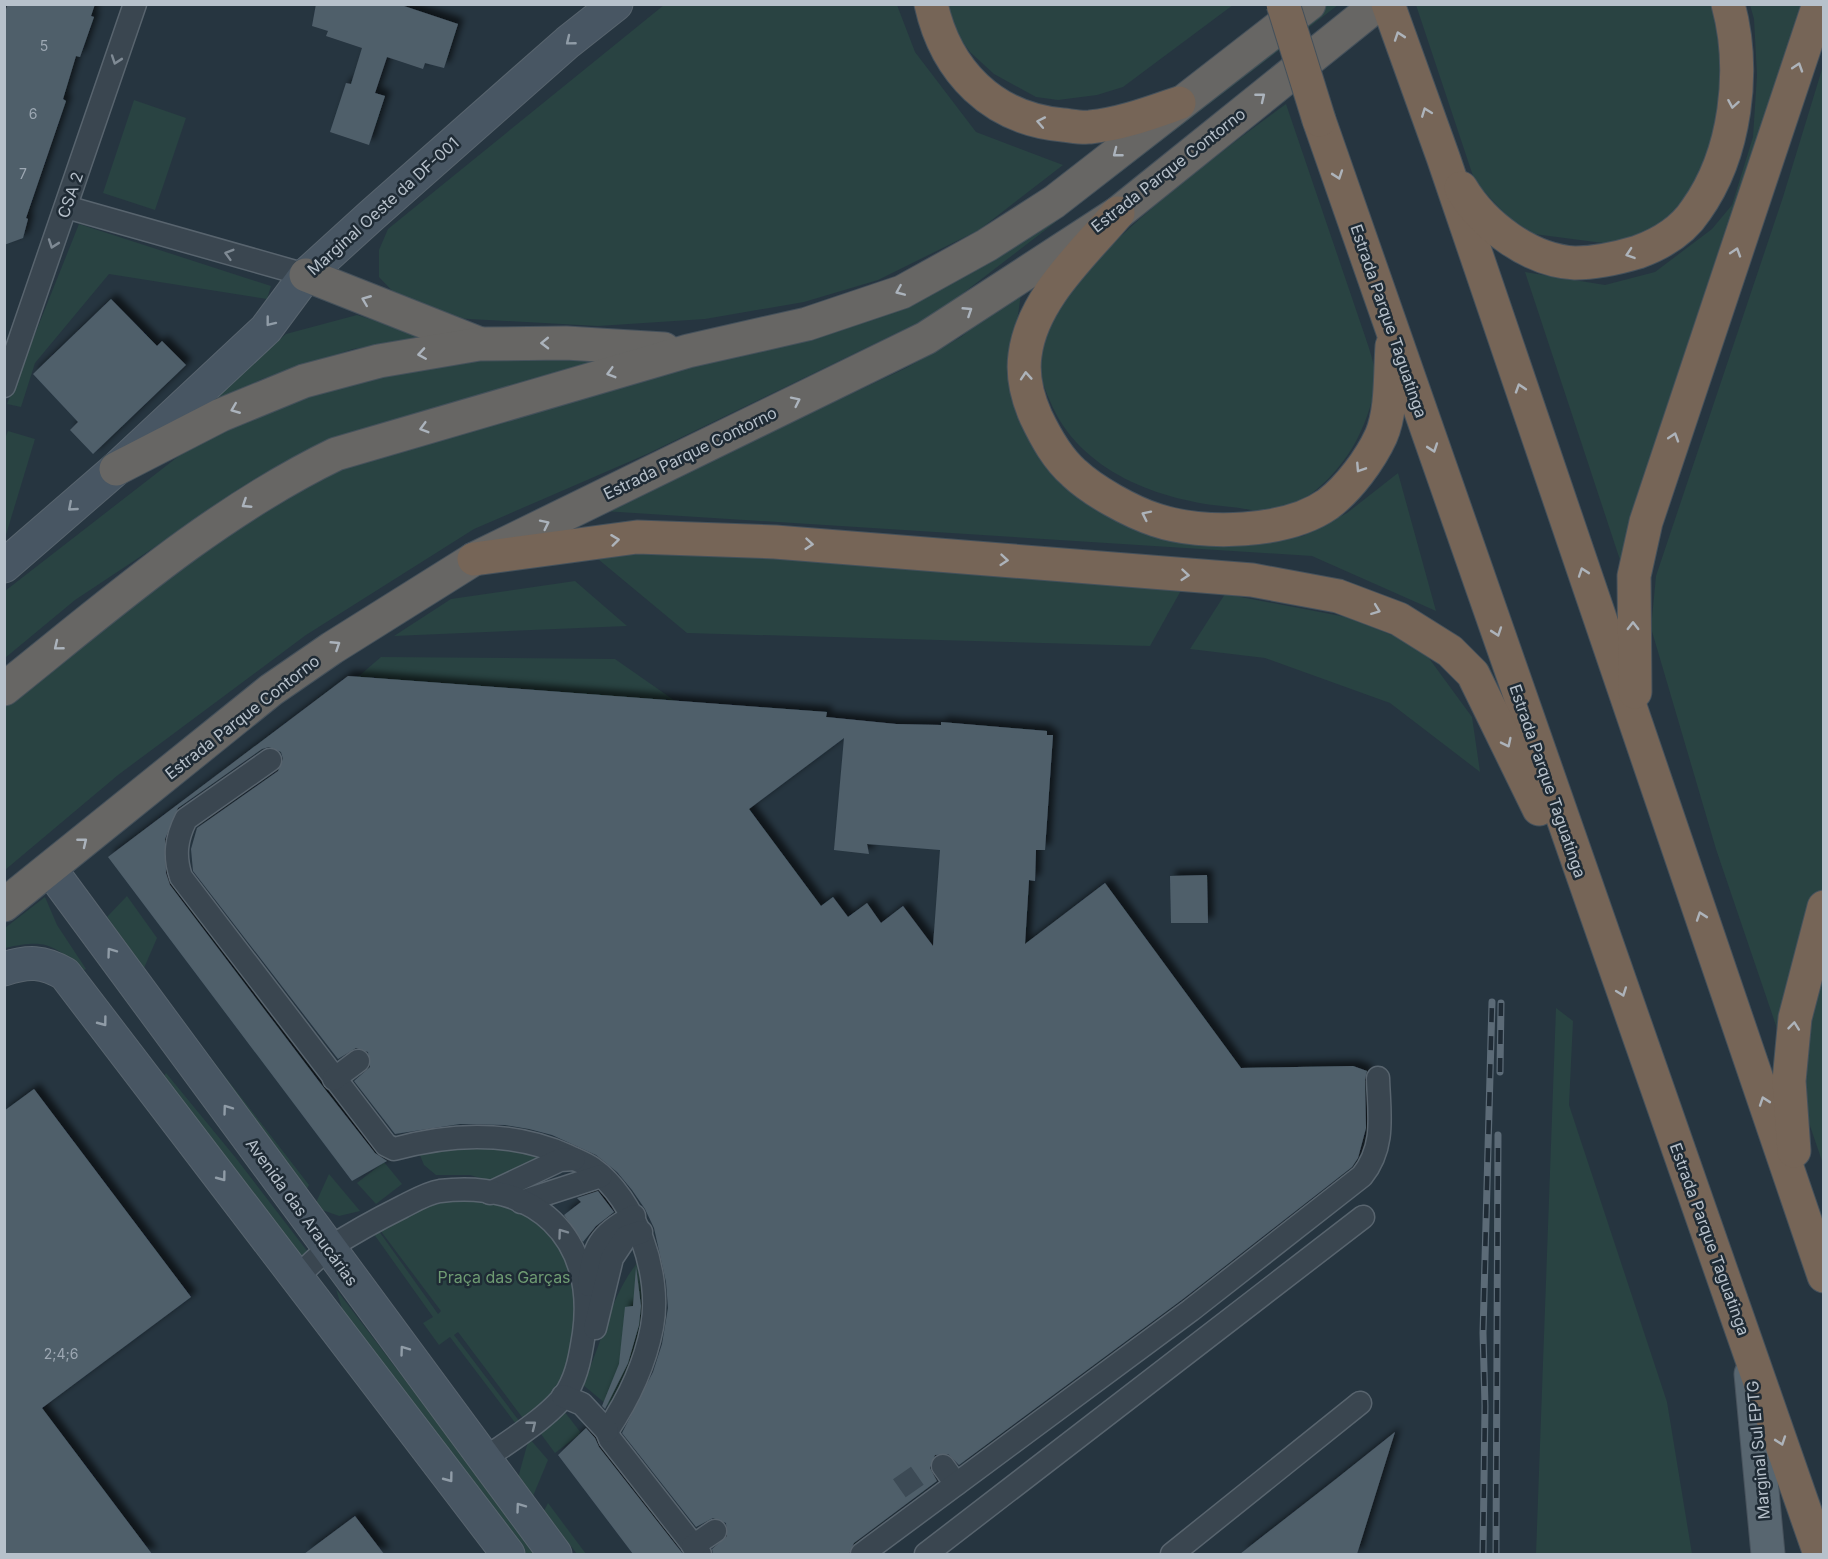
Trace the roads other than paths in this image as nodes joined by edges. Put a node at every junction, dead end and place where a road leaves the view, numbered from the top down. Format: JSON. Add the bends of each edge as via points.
{"nodes":[{"id":1,"x":135,"y":4,"type":"edge"},
{"id":2,"x":616,"y":4,"type":"edge"},
{"id":3,"x":932,"y":4,"type":"edge"},
{"id":4,"x":1283,"y":4,"type":"edge"},
{"id":5,"x":1308,"y":4,"type":"edge"},
{"id":6,"x":1378,"y":4,"type":"edge"},
{"id":7,"x":1388,"y":4,"type":"edge"},
{"id":8,"x":1728,"y":4,"type":"edge"},
{"id":9,"x":1818,"y":4,"type":"edge"},
{"id":10,"x":1179,"y":103,"type":"junction"},
{"id":11,"x":1443,"y":157,"type":"junction"},
{"id":12,"x":66,"y":207,"type":"junction"},
{"id":13,"x":1118,"y":213,"type":"junction"},
{"id":14,"x":306,"y":276,"type":"junction"},
{"id":15,"x":1393,"y":333,"type":"junction"},
{"id":16,"x":479,"y":344,"type":"junction"},
{"id":17,"x":688,"y":351,"type":"junction"},
{"id":18,"x":4,"y":386,"type":"edge"},
{"id":19,"x":116,"y":469,"type":"junction"},
{"id":20,"x":474,"y":559,"type":"junction"},
{"id":21,"x":4,"y":566,"type":"edge"},
{"id":22,"x":4,"y":689,"type":"edge"},
{"id":23,"x":1636,"y":727,"type":"junction"},
{"id":24,"x":270,"y":760,"type":"dead end"},
{"id":25,"x":50,"y":869,"type":"junction"},
{"id":26,"x":4,"y":905,"type":"edge"},
{"id":27,"x":1824,"y":907,"type":"edge"},
{"id":28,"x":1602,"y":937,"type":"junction"},
{"id":29,"x":17,"y":965,"type":"edge"},
{"id":30,"x":362,"y":1066,"type":"dead end"},
{"id":31,"x":1378,"y":1078,"type":"dead end"},
{"id":32,"x":337,"y":1083,"type":"junction"},
{"id":33,"x":589,"y":1167,"type":"junction"},
{"id":34,"x":507,"y":1196,"type":"junction"},
{"id":35,"x":1801,"y":1209,"type":"junction"},
{"id":36,"x":1363,"y":1218,"type":"dead end"},
{"id":37,"x":640,"y":1233,"type":"junction"},
{"id":38,"x":329,"y":1248,"type":"junction"},
{"id":39,"x":1824,"y":1275,"type":"edge"},
{"id":40,"x":297,"y":1277,"type":"junction"},
{"id":41,"x":586,"y":1313,"type":"junction"},
{"id":42,"x":1749,"y":1346,"type":"junction"},
{"id":43,"x":575,"y":1372,"type":"junction"},
{"id":44,"x":563,"y":1396,"type":"junction"},
{"id":45,"x":1360,"y":1403,"type":"dead end"},
{"id":46,"x":607,"y":1431,"type":"junction"},
{"id":47,"x":484,"y":1459,"type":"junction"},
{"id":48,"x":937,"y":1470,"type":"dead end"},
{"id":49,"x":950,"y":1489,"type":"junction"},
{"id":50,"x":708,"y":1546,"type":"edge"},
{"id":51,"x":508,"y":1554,"type":"edge"},
{"id":52,"x":555,"y":1554,"type":"edge"},
{"id":53,"x":862,"y":1554,"type":"edge"},
{"id":54,"x":926,"y":1554,"type":"edge"},
{"id":55,"x":1172,"y":1554,"type":"edge"},
{"id":56,"x":1768,"y":1554,"type":"edge"},
{"id":57,"x":1820,"y":1554,"type":"edge"}],
"edges":[{"from":1,"to":12,"type":"street","name":"CSA 2","one_way":true},
{"from":2,"to":14,"type":"main road","name":"Marginal Oeste da DF-001","one_way":true,"via":[[559,50]]},
{"from":10,"to":3,"type":"highway","one_way":true,"via":[[1089,127],[1036,123],[993,103],[961,72],[936,28]]},
{"from":4,"to":15,"type":"highway","name":"Estrada Parque Taguatinga","one_way":true,"bridge":true},
{"from":5,"to":10,"type":"highway"},
{"from":13,"to":6,"type":"highway","name":"Estrada Parque Contorno","one_way":true},
{"from":11,"to":7,"type":"highway","one_way":true},
{"from":8,"to":11,"type":"highway","one_way":true,"via":[[1735,31],[1738,78],[1717,173],[1696,212],[1656,246],[1617,259],[1574,263],[1536,254],[1502,233],[1471,204]]},
{"from":23,"to":9,"type":"highway","one_way":true,"via":[[1634,576],[1646,522]]},
{"from":10,"to":17,"type":"highway","one_way":true,"via":[[1054,202],[902,292],[807,324]]},
{"from":23,"to":11,"type":"highway","one_way":true},
{"from":14,"to":12,"type":"street","one_way":true},
{"from":12,"to":18,"type":"street","name":"CSA 2","one_way":true},
{"from":15,"to":13,"type":"highway","one_way":true,"via":[[1388,404],[1381,435],[1354,478],[1328,504],[1304,516],[1265,527],[1209,529],[1156,520],[1103,495],[1074,473],[1047,441],[1028,398],[1025,356],[1037,316],[1058,283]]},
{"from":20,"to":13,"type":"highway","name":"Estrada Parque Contorno","one_way":true,"via":[[926,338]]},
{"from":16,"to":14,"type":"highway","one_way":true},
{"from":14,"to":19,"type":"main road","name":"Marginal Oeste da DF-001","one_way":true,"via":[[266,329]]},
{"from":15,"to":28,"type":"highway","name":"Estrada Parque Taguatinga","one_way":true},
{"from":17,"to":16,"type":"highway","one_way":true,"via":[[566,343]]},
{"from":16,"to":19,"type":"highway","one_way":true,"via":[[379,361],[304,381],[221,415]]},
{"from":17,"to":22,"type":"highway","one_way":true,"via":[[336,454],[287,477],[103,609]]},
{"from":19,"to":21,"type":"main road","name":"Marginal Oeste da DF-001","one_way":true},
{"from":25,"to":20,"type":"highway","name":"Estrada Parque Contorno","one_way":true,"via":[[271,690]]},
{"from":20,"to":28,"type":"highway","one_way":true,"via":[[637,537],[775,542],[1252,580],[1338,596],[1399,619],[1450,651],[1473,674]]},
{"from":35,"to":23,"type":"highway","one_way":true},
{"from":24,"to":32,"type":"street","via":[[186,819],[179,833],[176,864],[181,877]]},
{"from":25,"to":26,"type":"highway","name":"Estrada Parque Contorno"},
{"from":38,"to":25,"type":"main road","name":"Avenida das Araucárias","one_way":true},
{"from":35,"to":27,"type":"highway","one_way":true,"via":[[1789,1081],[1795,1018]]},
{"from":28,"to":42,"type":"highway","name":"Estrada Parque Taguatinga","one_way":true},
{"from":29,"to":40,"type":"main road","one_way":true,"via":[[51,966],[64,974]]},
{"from":30,"to":32,"type":"street"},
{"from":31,"to":49,"type":"street","via":[[1379,1138],[1374,1161],[1362,1176],[1191,1310]]},
{"from":32,"to":33,"type":"street","via":[[378,1137],[394,1149],[457,1137],[500,1136],[548,1147]]},
{"from":33,"to":34,"type":"street"},
{"from":33,"to":34,"type":"street","via":[[560,1160]]},
{"from":33,"to":37,"type":"street","via":[[620,1195]]},
{"from":34,"to":38,"type":"street","via":[[438,1191],[373,1221]]},
{"from":41,"to":34,"type":"street","one_way":true,"via":[[583,1273],[566,1236],[549,1218]]},
{"from":35,"to":39,"type":"highway"},
{"from":36,"to":54,"type":"street"},
{"from":37,"to":41,"type":"street","via":[[608,1230],[592,1258]]},
{"from":37,"to":43,"type":"street","via":[[619,1276],[606,1277],[585,1369]]},
{"from":37,"to":46,"type":"street","via":[[651,1278],[652,1325],[624,1406]]},
{"from":38,"to":40,"type":"street"},
{"from":47,"to":38,"type":"main road","name":"Avenida das Araucárias","one_way":true},
{"from":40,"to":51,"type":"main road","one_way":true},
{"from":41,"to":43,"type":"street"},
{"from":42,"to":56,"type":"main road","name":"Marginal Sul EPTG"},
{"from":42,"to":57,"type":"highway","name":"Estrada Parque Taguatinga","one_way":true},
{"from":43,"to":44,"type":"street"},
{"from":44,"to":46,"type":"street","via":[[582,1404]]},
{"from":47,"to":44,"type":"street","one_way":true,"via":[[536,1422]]},
{"from":45,"to":55,"type":"street"},
{"from":46,"to":50,"type":"street","via":[[610,1439]]},
{"from":52,"to":47,"type":"main road","name":"Avenida das Araucárias","one_way":true},
{"from":48,"to":49,"type":"street"},
{"from":49,"to":53,"type":"street"}]}
